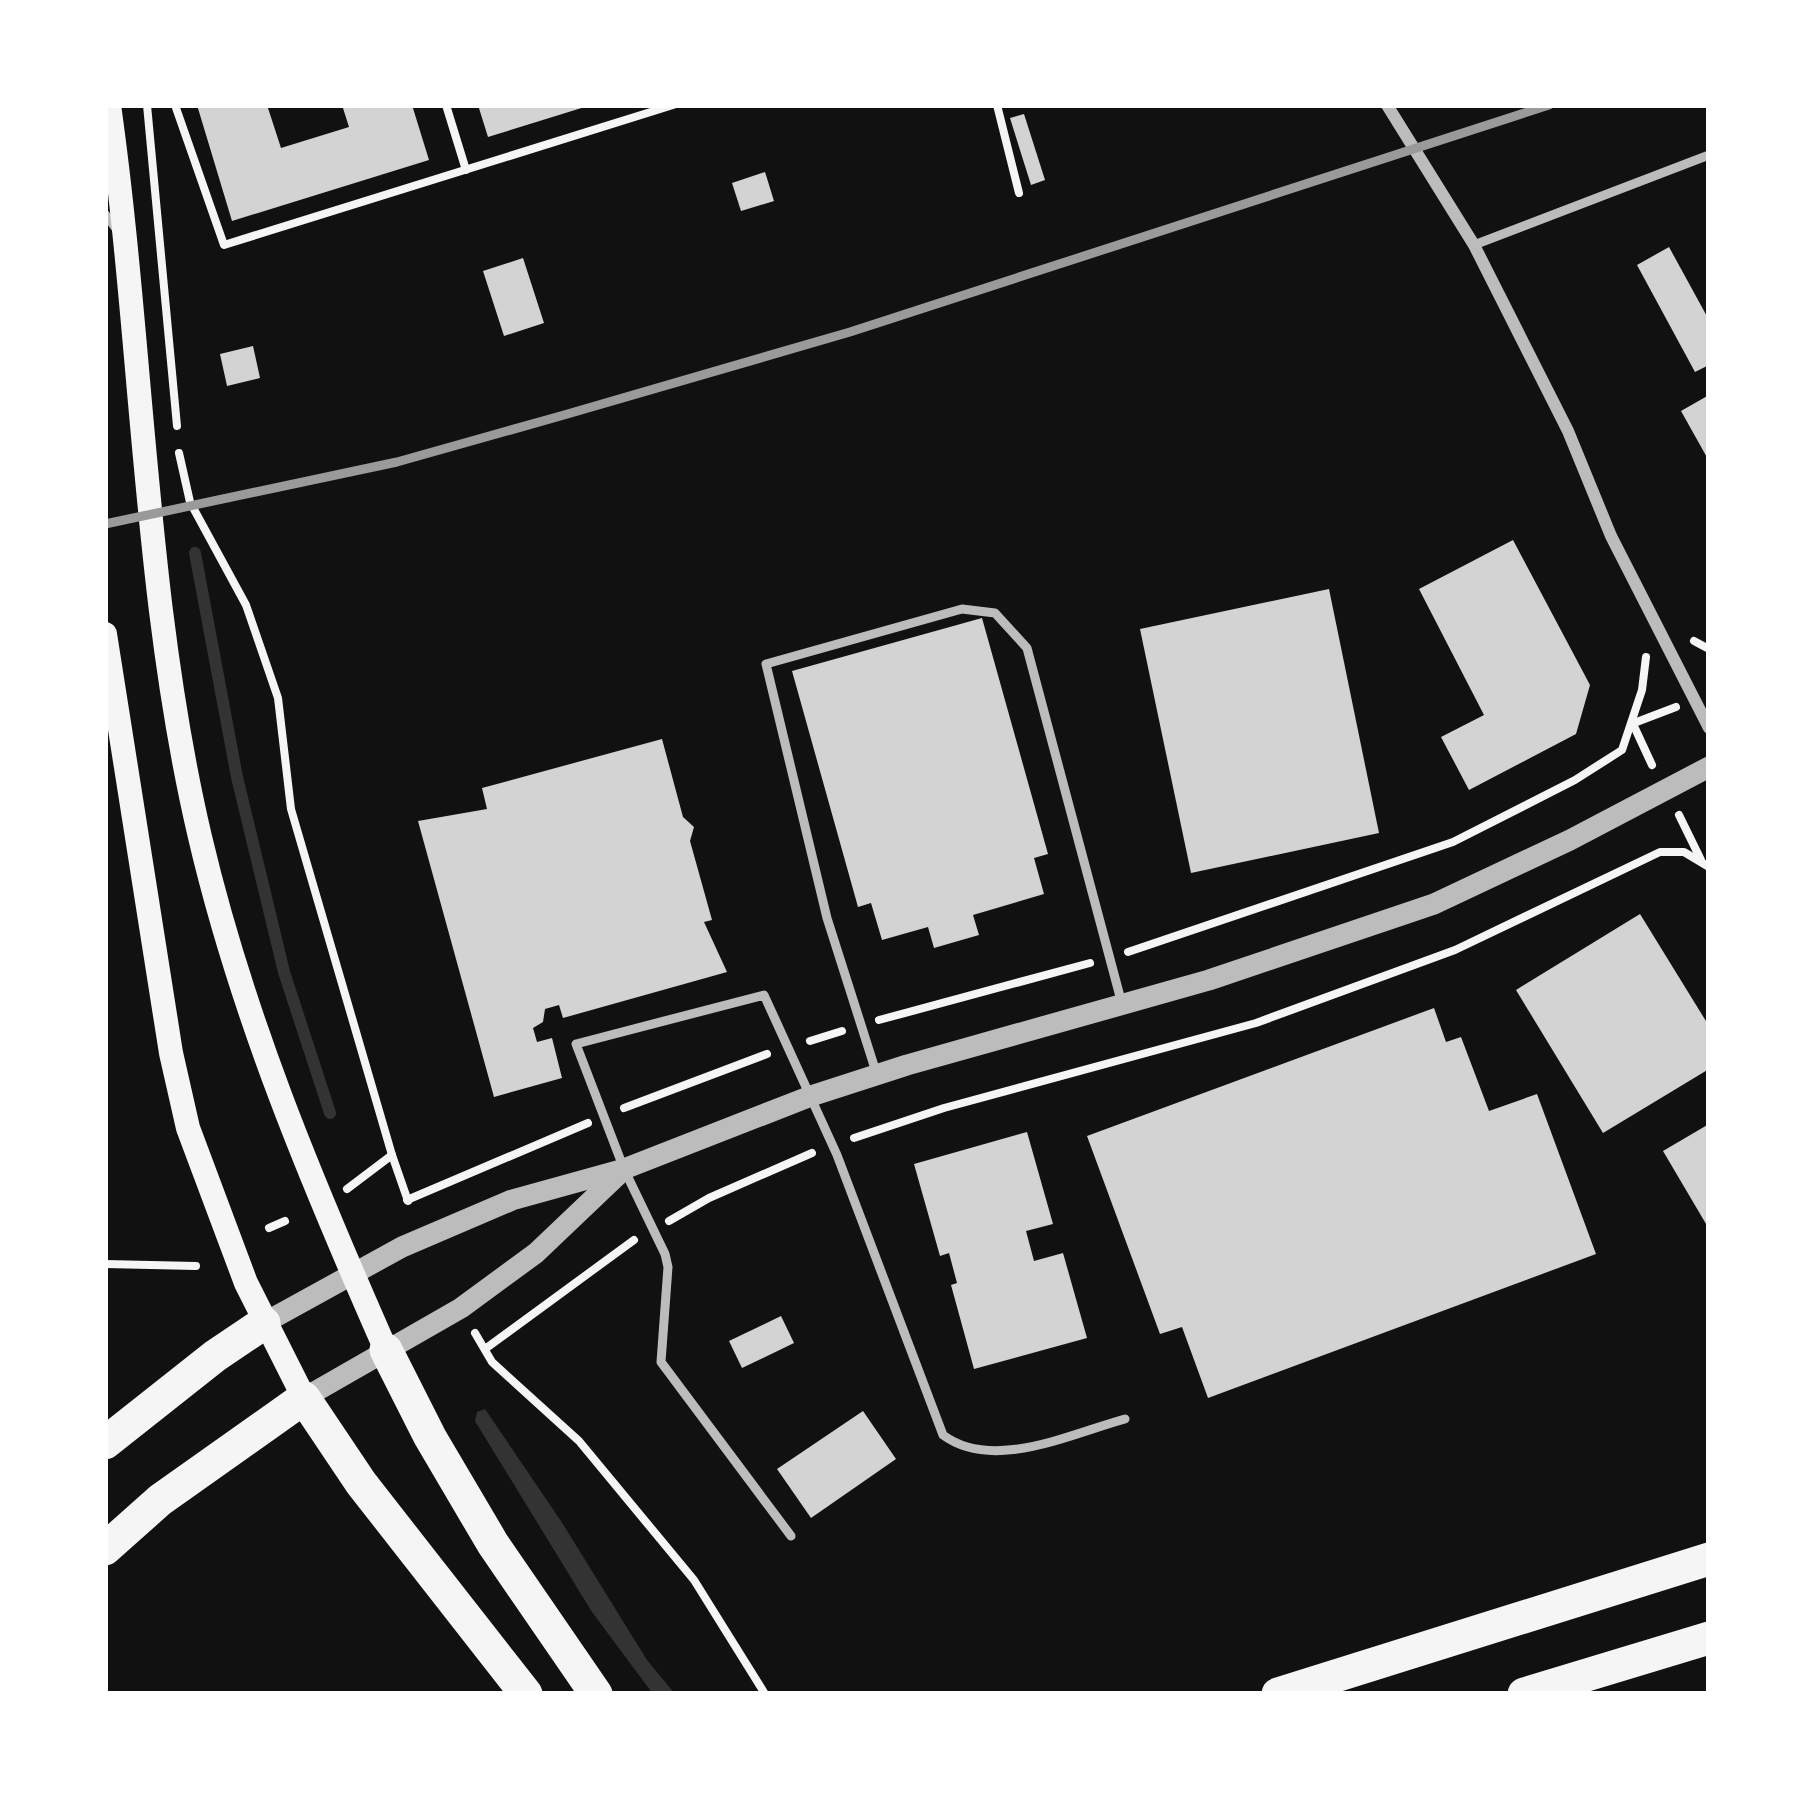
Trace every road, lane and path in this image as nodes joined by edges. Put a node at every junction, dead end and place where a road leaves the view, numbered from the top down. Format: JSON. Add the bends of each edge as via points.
{"nodes":[{"id":1,"x":110,"y":105,"type":"edge"},
{"id":2,"x":147,"y":105,"type":"edge"},
{"id":3,"x":175,"y":105,"type":"edge"},
{"id":4,"x":446,"y":105,"type":"edge"},
{"id":5,"x":673,"y":105,"type":"edge"},
{"id":6,"x":997,"y":105,"type":"edge"},
{"id":7,"x":1387,"y":105,"type":"edge"},
{"id":8,"x":1709,"y":155,"type":"edge"},
{"id":9,"x":466,"y":170,"type":"junction"},
{"id":10,"x":1018,"y":193,"type":"dead end"},
{"id":11,"x":105,"y":214,"type":"edge"},
{"id":12,"x":125,"y":240,"type":"junction"},
{"id":13,"x":1474,"y":245,"type":"junction"},
{"id":14,"x":105,"y":634,"type":"edge"},
{"id":15,"x":1642,"y":690,"type":"dead end"},
{"id":16,"x":1672,"y":709,"type":"dead end"},
{"id":17,"x":1632,"y":723,"type":"junction"},
{"id":18,"x":1709,"y":728,"type":"edge"},
{"id":19,"x":1650,"y":761,"type":"dead end"},
{"id":20,"x":1709,"y":767,"type":"edge"},
{"id":21,"x":1682,"y":821,"type":"dead end"},
{"id":22,"x":1706,"y":861,"type":"edge"},
{"id":23,"x":1111,"y":957,"type":"junction"},
{"id":24,"x":1122,"y":1004,"type":"junction"},
{"id":25,"x":861,"y":1025,"type":"junction"},
{"id":26,"x":788,"y":1047,"type":"junction"},
{"id":27,"x":877,"y":1075,"type":"junction"},
{"id":28,"x":811,"y":1096,"type":"junction"},
{"id":29,"x":604,"y":1116,"type":"junction"},
{"id":30,"x":832,"y":1145,"type":"junction"},
{"id":31,"x":392,"y":1155,"type":"junction"},
{"id":32,"x":624,"y":1169,"type":"junction"},
{"id":33,"x":346,"y":1190,"type":"dead end"},
{"id":34,"x":407,"y":1200,"type":"junction"},
{"id":35,"x":413,"y":1218,"type":"dead end"},
{"id":36,"x":285,"y":1221,"type":"dead end"},
{"id":37,"x":269,"y":1228,"type":"dead end"},
{"id":38,"x":653,"y":1230,"type":"junction"},
{"id":39,"x":105,"y":1264,"type":"edge"},
{"id":40,"x":196,"y":1265,"type":"dead end"},
{"id":41,"x":352,"y":1273,"type":"junction"},
{"id":42,"x":265,"y":1323,"type":"junction"},
{"id":43,"x":475,"y":1333,"type":"dead end"},
{"id":44,"x":485,"y":1348,"type":"junction"},
{"id":45,"x":386,"y":1350,"type":"junction"},
{"id":46,"x":304,"y":1398,"type":"junction"},
{"id":47,"x":1125,"y":1419,"type":"dead end"},
{"id":48,"x":105,"y":1443,"type":"edge"},
{"id":49,"x":791,"y":1536,"type":"dead end"},
{"id":50,"x":105,"y":1549,"type":"edge"},
{"id":51,"x":1709,"y":1559,"type":"edge"},
{"id":52,"x":1709,"y":1638,"type":"edge"},
{"id":53,"x":526,"y":1694,"type":"edge"},
{"id":54,"x":596,"y":1694,"type":"edge"},
{"id":55,"x":765,"y":1694,"type":"edge"},
{"id":56,"x":1278,"y":1694,"type":"edge"},
{"id":57,"x":1524,"y":1694,"type":"edge"}],
"edges":[{"from":1,"to":12,"type":"main road"},
{"from":2,"to":31,"type":"path","via":[[185,481],[246,605],[278,698],[291,809]]},
{"from":3,"to":9,"type":"path","via":[[224,245]]},
{"from":4,"to":9,"type":"path"},
{"from":5,"to":9,"type":"path"},
{"from":6,"to":10,"type":"path"},
{"from":7,"to":13,"type":"street"},
{"from":8,"to":13,"type":"lane"},
{"from":11,"to":12,"type":"lane"},
{"from":12,"to":41,"type":"main road","via":[[143,458],[199,833],[270,1077]]},
{"from":13,"to":18,"type":"street"},
{"from":14,"to":42,"type":"main road","via":[[179,1090]]},
{"from":15,"to":17,"type":"path"},
{"from":16,"to":17,"type":"path"},
{"from":17,"to":19,"type":"path"},
{"from":17,"to":23,"type":"path","via":[[1610,760],[1453,842]]},
{"from":20,"to":24,"type":"street","via":[[1434,904]]},
{"from":21,"to":22,"type":"path"},
{"from":22,"to":30,"type":"path","via":[[1660,852],[1455,950],[1322,1000]]},
{"from":23,"to":24,"type":"lane"},
{"from":23,"to":25,"type":"path"},
{"from":23,"to":25,"type":"lane","via":[[1027,648],[995,613],[962,609],[766,664]]},
{"from":24,"to":27,"type":"street"},
{"from":25,"to":26,"type":"path"},
{"from":25,"to":27,"type":"lane"},
{"from":26,"to":28,"type":"lane"},
{"from":26,"to":29,"type":"path"},
{"from":26,"to":29,"type":"lane","via":[[764,995],[576,1044]]},
{"from":27,"to":28,"type":"street"},
{"from":28,"to":30,"type":"lane"},
{"from":28,"to":32,"type":"street"},
{"from":29,"to":32,"type":"lane"},
{"from":29,"to":34,"type":"path"},
{"from":30,"to":38,"type":"path"},
{"from":30,"to":47,"type":"lane","via":[[943,1435],[974,1451],[1002,1452]]},
{"from":31,"to":33,"type":"path"},
{"from":31,"to":34,"type":"path"},
{"from":32,"to":38,"type":"lane"},
{"from":32,"to":41,"type":"street","via":[[512,1200]]},
{"from":32,"to":45,"type":"street","via":[[536,1253]]},
{"from":34,"to":35,"type":"path"},
{"from":36,"to":37,"type":"path"},
{"from":38,"to":44,"type":"path"},
{"from":38,"to":49,"type":"lane","via":[[668,1268],[661,1362]]},
{"from":39,"to":40,"type":"path"},
{"from":41,"to":42,"type":"street"},
{"from":41,"to":45,"type":"main road"},
{"from":42,"to":46,"type":"main road"},
{"from":42,"to":48,"type":"highway"},
{"from":43,"to":44,"type":"path"},
{"from":44,"to":55,"type":"path","via":[[579,1441],[694,1580]]},
{"from":45,"to":46,"type":"street"},
{"from":45,"to":54,"type":"highway","via":[[493,1544]]},
{"from":46,"to":50,"type":"highway"},
{"from":46,"to":53,"type":"highway"},
{"from":51,"to":56,"type":"highway"},
{"from":52,"to":57,"type":"highway"}]}
